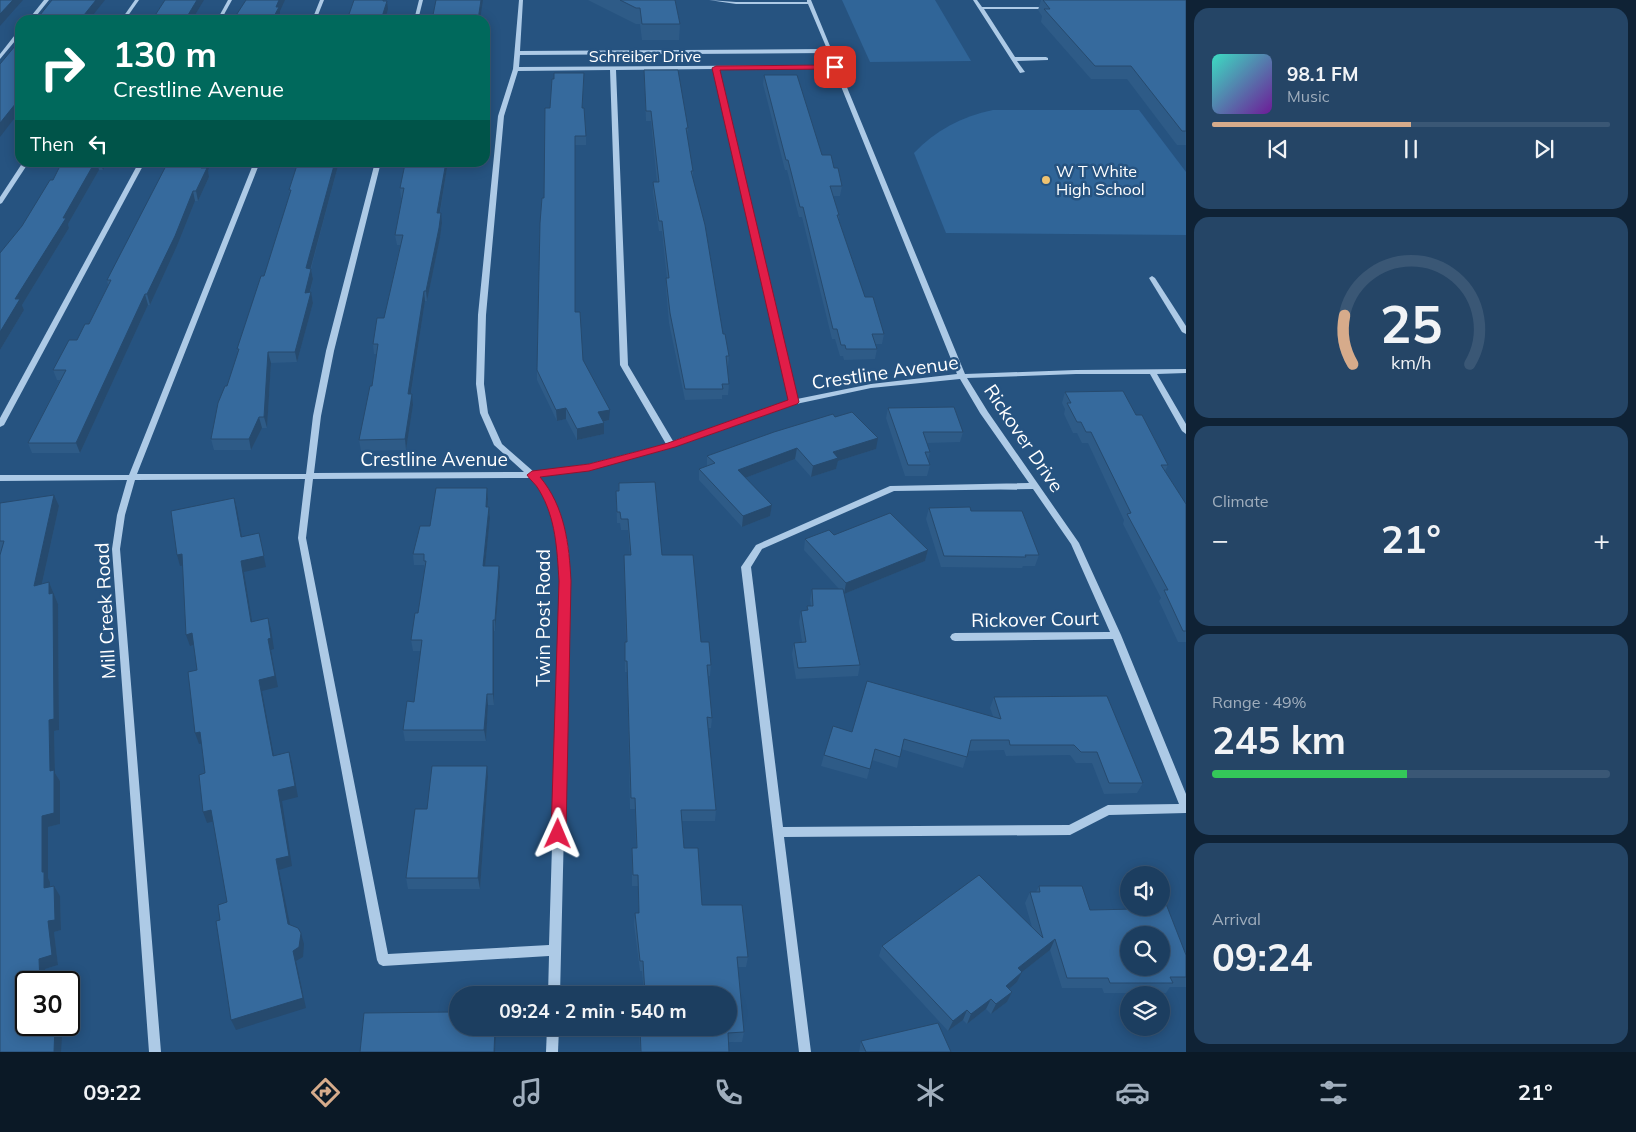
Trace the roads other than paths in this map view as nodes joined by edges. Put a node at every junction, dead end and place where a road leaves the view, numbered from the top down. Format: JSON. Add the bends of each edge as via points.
{"nodes":[{"id":1,"x":47,"y":0,"type":"edge"},
{"id":2,"x":137,"y":0,"type":"edge"},
{"id":3,"x":230,"y":0,"type":"edge"},
{"id":4,"x":322,"y":0,"type":"edge"},
{"id":5,"x":421,"y":0,"type":"edge"},
{"id":6,"x":521,"y":0,"type":"edge"},
{"id":7,"x":711,"y":0,"type":"edge"},
{"id":8,"x":975,"y":0,"type":"edge"},
{"id":9,"x":810,"y":1,"type":"edge"},
{"id":10,"x":981,"y":8,"type":"junction"},
{"id":11,"x":1054,"y":8,"type":"edge"},
{"id":12,"x":34,"y":15,"type":"edge"},
{"id":13,"x":126,"y":15,"type":"edge"},
{"id":14,"x":222,"y":15,"type":"edge"},
{"id":15,"x":316,"y":15,"type":"edge"},
{"id":16,"x":417,"y":15,"type":"edge"},
{"id":17,"x":15,"y":38,"type":"edge"},
{"id":18,"x":828,"y":51,"type":"junction"},
{"id":19,"x":656,"y":52,"type":"junction"},
{"id":20,"x":518,"y":53,"type":"junction"},
{"id":21,"x":0,"y":57,"type":"edge"},
{"id":22,"x":1014,"y":59,"type":"junction"},
{"id":23,"x":1046,"y":59,"type":"dead end"},
{"id":24,"x":835,"y":67,"type":"junction"},
{"id":25,"x":613,"y":68,"type":"junction"},
{"id":26,"x":658,"y":68,"type":"junction"},
{"id":27,"x":716,"y":68,"type":"junction"},
{"id":28,"x":516,"y":69,"type":"junction"},
{"id":29,"x":1022,"y":72,"type":"dead end"},
{"id":30,"x":23,"y":167,"type":"edge"},
{"id":31,"x":139,"y":167,"type":"edge"},
{"id":32,"x":255,"y":167,"type":"edge"},
{"id":33,"x":377,"y":167,"type":"edge"},
{"id":34,"x":0,"y":202,"type":"edge"},
{"id":35,"x":1152,"y":278,"type":"dead end"},
{"id":36,"x":1186,"y":332,"type":"edge"},
{"id":37,"x":1152,"y":371,"type":"junction"},
{"id":38,"x":1186,"y":371,"type":"edge"},
{"id":39,"x":962,"y":376,"type":"junction"},
{"id":40,"x":794,"y":402,"type":"junction"},
{"id":41,"x":0,"y":425,"type":"edge"},
{"id":42,"x":1186,"y":431,"type":"edge"},
{"id":43,"x":672,"y":445,"type":"junction"},
{"id":44,"x":532,"y":475,"type":"junction"},
{"id":45,"x":311,"y":476,"type":"junction"},
{"id":46,"x":132,"y":477,"type":"junction"},
{"id":47,"x":0,"y":478,"type":"edge"},
{"id":48,"x":1036,"y":486,"type":"junction"},
{"id":49,"x":1116,"y":635,"type":"junction"},
{"id":50,"x":955,"y":637,"type":"dead end"},
{"id":51,"x":1186,"y":807,"type":"edge"},
{"id":52,"x":778,"y":832,"type":"junction"},
{"id":53,"x":555,"y":950,"type":"junction"},
{"id":54,"x":554,"y":986,"type":"edge"},
{"id":55,"x":553,"y":1036,"type":"edge"},
{"id":56,"x":155,"y":1052,"type":"edge"},
{"id":57,"x":552,"y":1052,"type":"edge"},
{"id":58,"x":805,"y":1052,"type":"edge"}],
"edges":[{"from":1,"to":12,"type":"street"},
{"from":2,"to":13,"type":"street"},
{"from":3,"to":14,"type":"street"},
{"from":4,"to":15,"type":"street"},
{"from":5,"to":16,"type":"street"},
{"from":6,"to":20,"type":"street","name":"Twin Post Road"},
{"from":7,"to":9,"type":"street","via":[[736,3]]},
{"from":8,"to":10,"type":"street"},
{"from":9,"to":18,"type":"street","name":"Rickover Drive"},
{"from":10,"to":11,"type":"street"},
{"from":10,"to":22,"type":"street"},
{"from":17,"to":21,"type":"street"},
{"from":18,"to":19,"type":"street"},
{"from":18,"to":24,"type":"street","name":"Rickover Drive"},
{"from":19,"to":20,"type":"street"},
{"from":19,"to":26,"type":"street"},
{"from":20,"to":28,"type":"street","name":"Twin Post Road"},
{"from":22,"to":23,"type":"street"},
{"from":22,"to":29,"type":"street"},
{"from":24,"to":27,"type":"street","name":"Schreiber Drive"},
{"from":24,"to":39,"type":"street","name":"Rickover Drive"},
{"from":25,"to":26,"type":"street","name":"Schreiber Drive"},
{"from":25,"to":28,"type":"street","name":"Schreiber Drive"},
{"from":25,"to":43,"type":"street","via":[[624,365]]},
{"from":26,"to":27,"type":"street","name":"Schreiber Drive"},
{"from":27,"to":40,"type":"street"},
{"from":28,"to":44,"type":"street","name":"Twin Post Road","via":[[501,116],[482,315],[480,384],[484,413],[498,445]]},
{"from":30,"to":34,"type":"street"},
{"from":31,"to":41,"type":"street"},
{"from":32,"to":46,"type":"street","name":"Mill Creek Road"},
{"from":33,"to":45,"type":"street","via":[[330,351],[317,416]]},
{"from":35,"to":36,"type":"street"},
{"from":37,"to":38,"type":"street","name":"Crestline Avenue"},
{"from":37,"to":39,"type":"street","name":"Crestline Avenue"},
{"from":37,"to":42,"type":"street"},
{"from":39,"to":40,"type":"street","name":"Crestline Avenue","via":[[871,386]]},
{"from":39,"to":48,"type":"street","name":"Rickover Drive"},
{"from":40,"to":43,"type":"street","name":"Crestline Avenue"},
{"from":43,"to":44,"type":"street","name":"Crestline Avenue","via":[[589,467]]},
{"from":44,"to":45,"type":"street","name":"Crestline Avenue"},
{"from":44,"to":53,"type":"street","name":"Twin Post Road","via":[[544,488],[557,519],[563,542],[565,581]]},
{"from":45,"to":46,"type":"street","name":"Crestline Avenue"},
{"from":45,"to":53,"type":"street","via":[[302,538],[383,960]]},
{"from":46,"to":47,"type":"street","name":"Crestline Avenue"},
{"from":46,"to":56,"type":"street","name":"Mill Creek Road","via":[[116,549]]},
{"from":48,"to":49,"type":"street","name":"Rickover Drive","via":[[1075,543]]},
{"from":48,"to":52,"type":"street","via":[[893,488],[759,547],[746,567]]},
{"from":49,"to":50,"type":"street","name":"Rickover Court"},
{"from":49,"to":51,"type":"street","name":"Rickover Drive"},
{"from":51,"to":52,"type":"street","via":[[1108,810],[1070,830]]},
{"from":52,"to":58,"type":"street"},
{"from":53,"to":54,"type":"street","name":"Twin Post Road"},
{"from":55,"to":57,"type":"street"}]}
